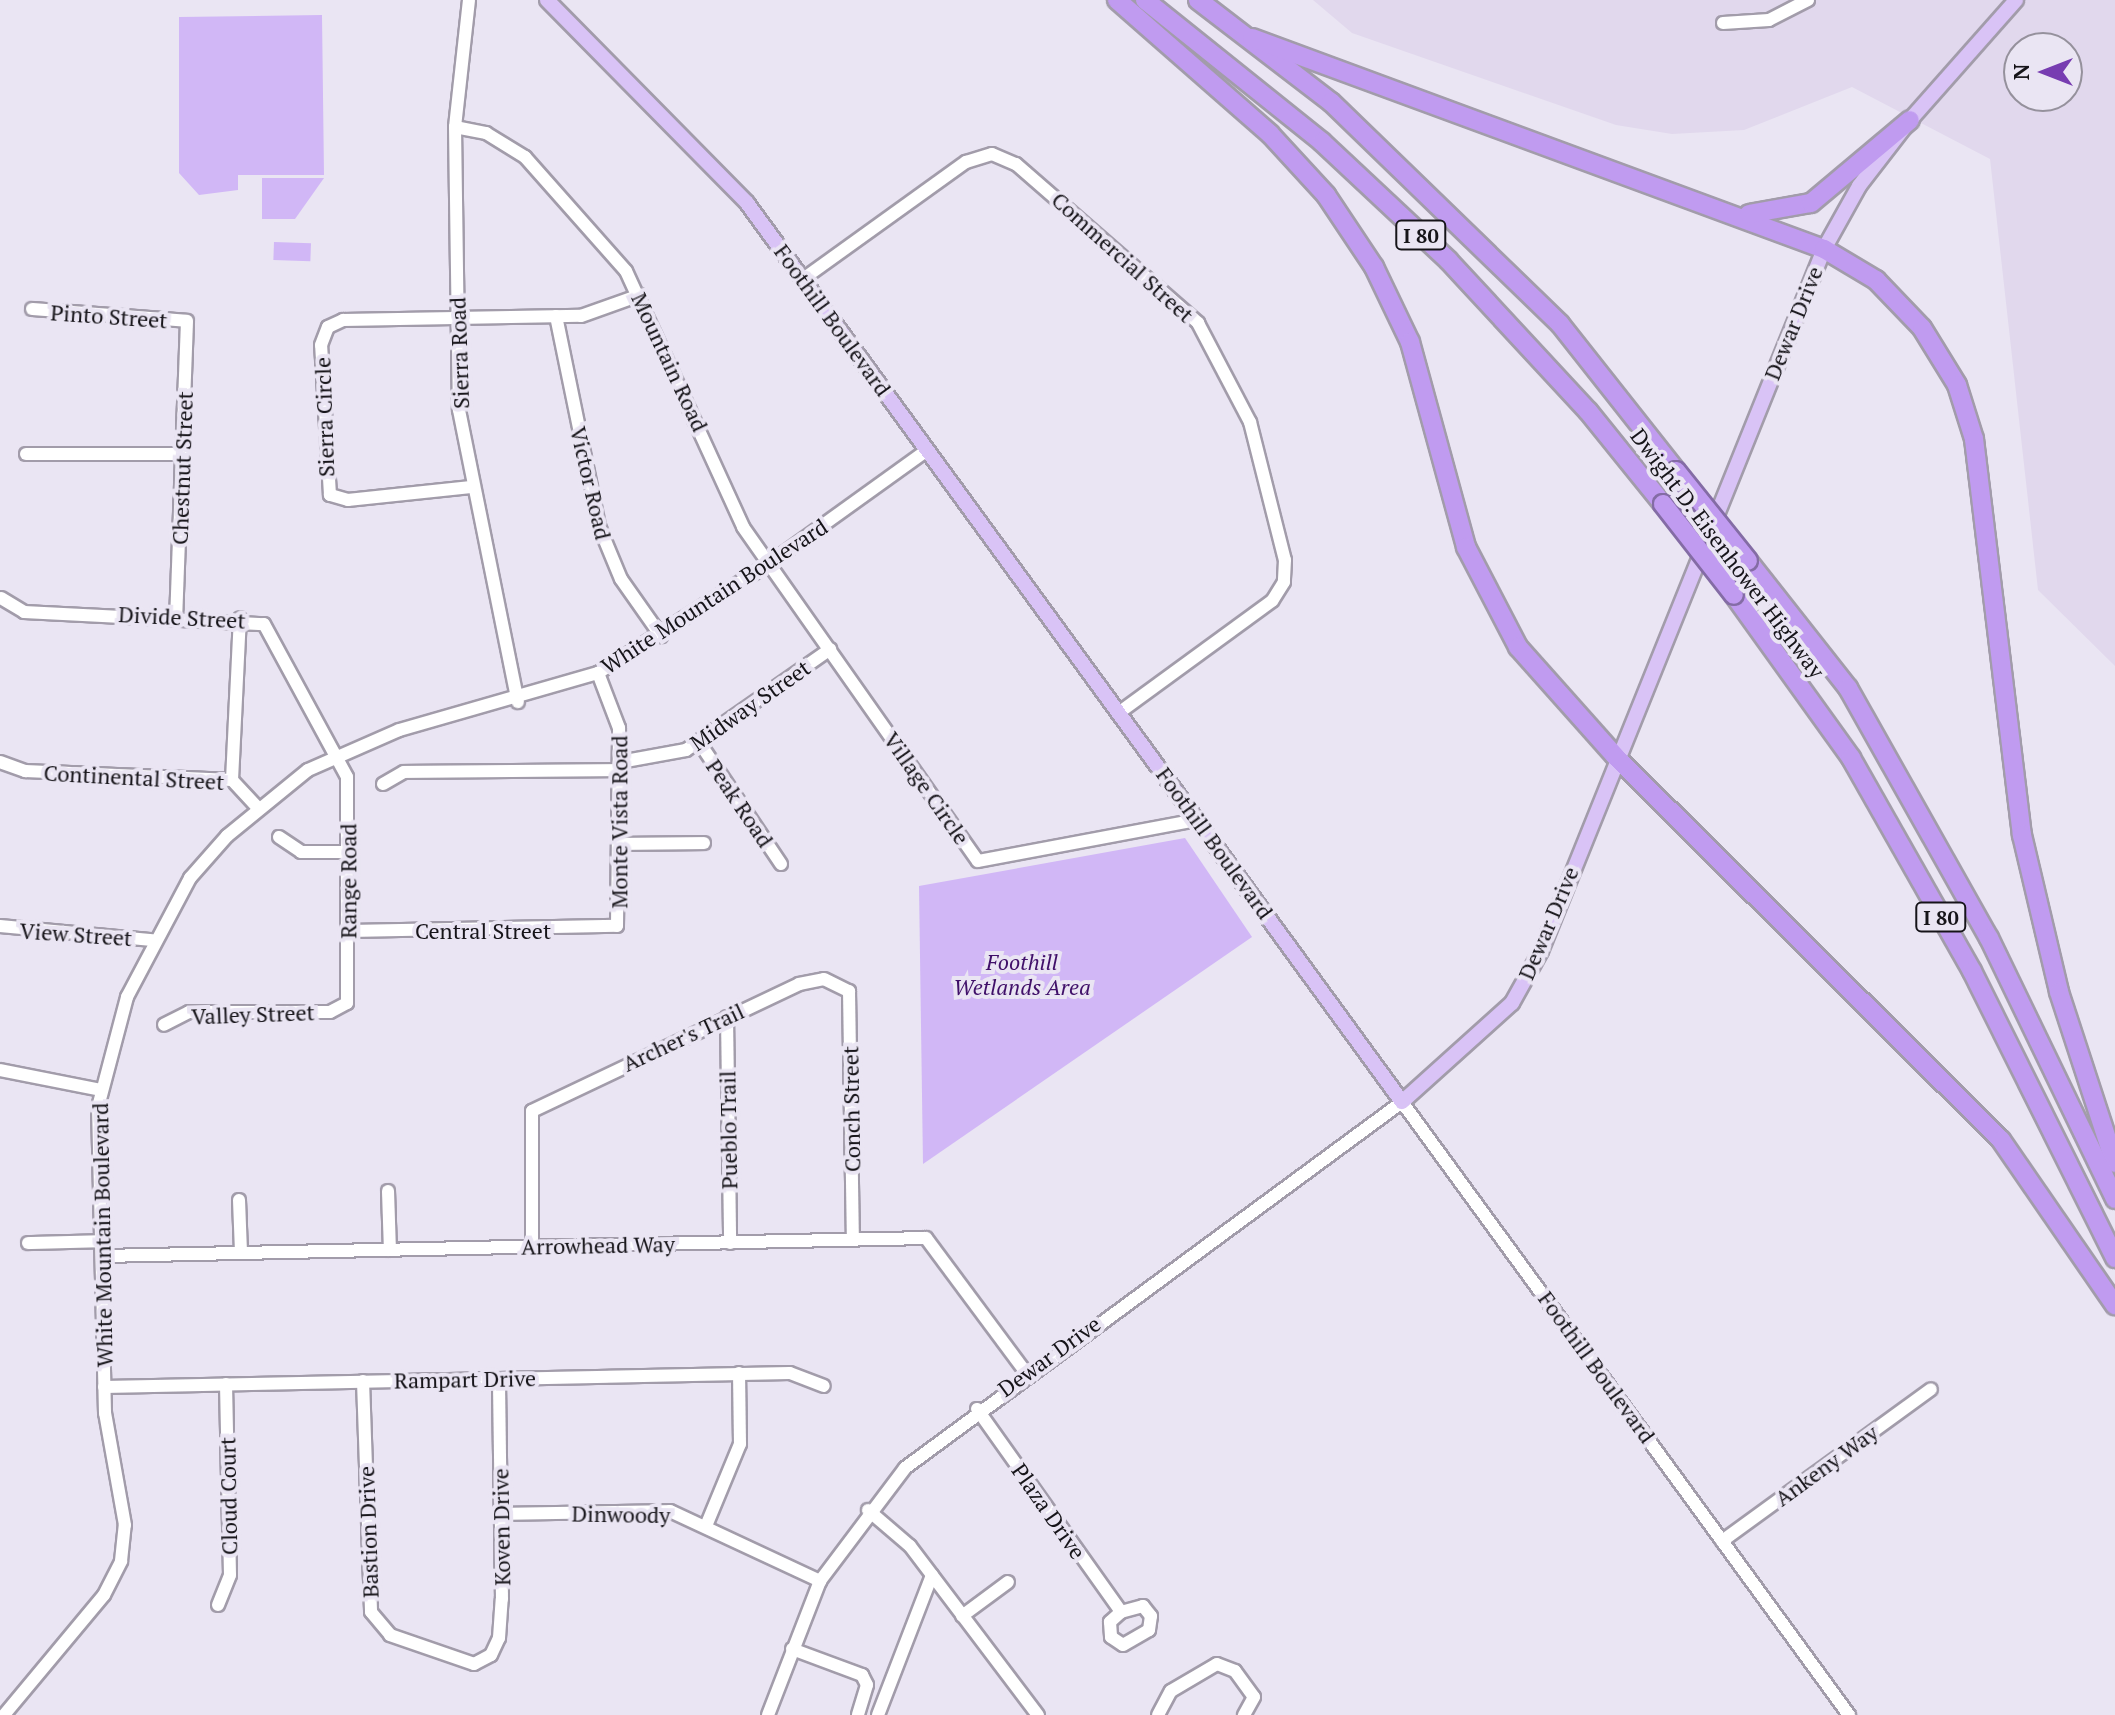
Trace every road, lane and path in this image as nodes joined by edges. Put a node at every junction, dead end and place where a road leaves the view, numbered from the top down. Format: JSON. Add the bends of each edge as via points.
{"nodes":[{"id":1,"x":469,"y":0,"type":"edge"},
{"id":2,"x":547,"y":0,"type":"edge"},
{"id":3,"x":1117,"y":0,"type":"edge"},
{"id":4,"x":1145,"y":0,"type":"edge"},
{"id":5,"x":1198,"y":0,"type":"edge"},
{"id":6,"x":1808,"y":0,"type":"edge"},
{"id":7,"x":2016,"y":0,"type":"edge"},
{"id":8,"x":1723,"y":23,"type":"dead end"},
{"id":9,"x":1252,"y":38,"type":"junction"},
{"id":10,"x":1910,"y":120,"type":"junction"},
{"id":11,"x":455,"y":127,"type":"junction"},
{"id":12,"x":1732,"y":214,"type":"junction"},
{"id":13,"x":1824,"y":249,"type":"junction"},
{"id":14,"x":803,"y":279,"type":"junction"},
{"id":15,"x":640,"y":295,"type":"junction"},
{"id":16,"x":32,"y":309,"type":"dead end"},
{"id":17,"x":556,"y":316,"type":"junction"},
{"id":18,"x":457,"y":318,"type":"junction"},
{"id":19,"x":187,"y":321,"type":"joint"},
{"id":20,"x":927,"y":450,"type":"junction"},
{"id":21,"x":26,"y":454,"type":"dead end"},
{"id":22,"x":183,"y":454,"type":"junction"},
{"id":23,"x":471,"y":487,"type":"junction"},
{"id":24,"x":770,"y":563,"type":"junction"},
{"id":25,"x":1,"y":598,"type":"edge"},
{"id":26,"x":176,"y":616,"type":"junction"},
{"id":27,"x":240,"y":618,"type":"junction"},
{"id":28,"x":661,"y":636,"type":"junction"},
{"id":29,"x":830,"y":649,"type":"junction"},
{"id":30,"x":598,"y":673,"type":"junction"},
{"id":31,"x":518,"y":702,"type":"junction"},
{"id":32,"x":1120,"y":712,"type":"junction"},
{"id":33,"x":699,"y":742,"type":"junction"},
{"id":34,"x":336,"y":756,"type":"junction"},
{"id":35,"x":1615,"y":756,"type":"junction"},
{"id":36,"x":0,"y":762,"type":"edge"},
{"id":37,"x":620,"y":766,"type":"junction"},
{"id":38,"x":232,"y":780,"type":"junction"},
{"id":39,"x":383,"y":784,"type":"dead end"},
{"id":40,"x":258,"y":808,"type":"junction"},
{"id":41,"x":1198,"y":820,"type":"junction"},
{"id":42,"x":279,"y":837,"type":"dead end"},
{"id":43,"x":704,"y":843,"type":"dead end"},
{"id":44,"x":621,"y":844,"type":"junction"},
{"id":45,"x":348,"y":852,"type":"junction"},
{"id":46,"x":781,"y":864,"type":"dead end"},
{"id":47,"x":0,"y":926,"type":"edge"},
{"id":48,"x":617,"y":926,"type":"joint"},
{"id":49,"x":349,"y":931,"type":"junction"},
{"id":50,"x":152,"y":940,"type":"junction"},
{"id":51,"x":839,"y":982,"type":"joint"},
{"id":52,"x":343,"y":1008,"type":"joint"},
{"id":53,"x":727,"y":1017,"type":"junction"},
{"id":54,"x":164,"y":1025,"type":"dead end"},
{"id":55,"x":0,"y":1070,"type":"edge"},
{"id":56,"x":101,"y":1090,"type":"junction"},
{"id":57,"x":1402,"y":1102,"type":"junction"},
{"id":58,"x":2115,"y":1163,"type":"edge"},
{"id":59,"x":388,"y":1191,"type":"dead end"},
{"id":60,"x":2115,"y":1199,"type":"edge"},
{"id":61,"x":239,"y":1200,"type":"dead end"},
{"id":62,"x":853,"y":1240,"type":"junction"},
{"id":63,"x":102,"y":1241,"type":"junction"},
{"id":64,"x":28,"y":1243,"type":"dead end"},
{"id":65,"x":730,"y":1243,"type":"junction"},
{"id":66,"x":532,"y":1247,"type":"junction"},
{"id":67,"x":390,"y":1250,"type":"junction"},
{"id":68,"x":241,"y":1253,"type":"junction"},
{"id":69,"x":102,"y":1256,"type":"junction"},
{"id":70,"x":2115,"y":1258,"type":"edge"},
{"id":71,"x":2115,"y":1305,"type":"edge"},
{"id":72,"x":739,"y":1373,"type":"junction"},
{"id":73,"x":1027,"y":1374,"type":"junction"},
{"id":74,"x":499,"y":1379,"type":"junction"},
{"id":75,"x":363,"y":1381,"type":"junction"},
{"id":76,"x":226,"y":1384,"type":"junction"},
{"id":77,"x":824,"y":1386,"type":"dead end"},
{"id":78,"x":104,"y":1387,"type":"junction"},
{"id":79,"x":1931,"y":1389,"type":"dead end"},
{"id":80,"x":977,"y":1409,"type":"junction"},
{"id":81,"x":868,"y":1510,"type":"junction"},
{"id":82,"x":502,"y":1514,"type":"junction"},
{"id":83,"x":706,"y":1526,"type":"junction"},
{"id":84,"x":1722,"y":1541,"type":"junction"},
{"id":85,"x":932,"y":1575,"type":"junction"},
{"id":86,"x":820,"y":1581,"type":"junction"},
{"id":87,"x":1008,"y":1582,"type":"dead end"},
{"id":88,"x":218,"y":1605,"type":"dead end"},
{"id":89,"x":1121,"y":1612,"type":"dead end"},
{"id":90,"x":962,"y":1616,"type":"junction"},
{"id":91,"x":792,"y":1649,"type":"junction"},
{"id":92,"x":474,"y":1664,"type":"joint"},
{"id":93,"x":2,"y":1714,"type":"edge"},
{"id":94,"x":768,"y":1715,"type":"edge"},
{"id":95,"x":858,"y":1715,"type":"edge"},
{"id":96,"x":878,"y":1715,"type":"edge"},
{"id":97,"x":1038,"y":1715,"type":"edge"},
{"id":98,"x":1158,"y":1715,"type":"edge"},
{"id":99,"x":1244,"y":1715,"type":"edge"},
{"id":100,"x":1849,"y":1715,"type":"edge"}],
"edges":[{"from":1,"to":11,"type":"street","name":"Sierra Road"},
{"from":2,"to":14,"type":"main road","name":"Foothill Boulevard","via":[[747,203]]},
{"from":3,"to":35,"type":"highway","via":[[1270,134],[1326,195],[1374,267],[1410,342],[1466,547],[1490,597],[1518,647]]},
{"from":4,"to":70,"type":"highway","name":"Dwight D. Eisenhower Highway","number":"I 80","bridge":true,"via":[[1322,142],[1448,260],[1588,411],[1734,595],[1851,758],[1972,971]]},
{"from":5,"to":9,"type":"highway","name":"Dwight D. Eisenhower Highway","number":"I 80"},
{"from":6,"to":8,"type":"street","via":[[1769,20]]},
{"from":7,"to":10,"type":"main road","name":"Dewar Drive"},
{"from":9,"to":12,"type":"highway"},
{"from":9,"to":60,"type":"highway","name":"Dwight D. Eisenhower Highway","number":"I 80","bridge":true,"via":[[1331,102],[1560,324],[1848,688],[1989,938]]},
{"from":10,"to":12,"type":"highway","via":[[1811,203],[1770,215]]},
{"from":10,"to":13,"type":"main road","name":"Dewar Drive","via":[[1859,186]]},
{"from":11,"to":15,"type":"street","name":"Mountain Road","via":[[486,133],[525,157],[609,248]]},
{"from":11,"to":18,"type":"street","name":"Sierra Road"},
{"from":12,"to":13,"type":"highway"},
{"from":13,"to":35,"type":"main road","name":"Dewar Drive"},
{"from":13,"to":58,"type":"highway","via":[[1895,297],[1942,357],[1965,407],[2025,848],[2059,992]]},
{"from":14,"to":20,"type":"main road","name":"Foothill Boulevard"},
{"from":14,"to":32,"type":"street","name":"Commercial Street","via":[[966,162],[992,154],[1016,164],[1198,323],[1250,422],[1285,560],[1284,582],[1272,601]]},
{"from":15,"to":17,"type":"street","via":[[597,314]]},
{"from":15,"to":24,"type":"street","name":"Mountain Road","via":[[730,502]]},
{"from":16,"to":19,"type":"street","name":"Pinto Street"},
{"from":17,"to":18,"type":"street"},
{"from":17,"to":28,"type":"street","name":"Victor Road","via":[[599,526],[621,579]]},
{"from":18,"to":23,"type":"street","name":"Sierra Road","via":[[459,410]]},
{"from":18,"to":23,"type":"street","name":"Sierra Circle","via":[[343,320],[328,327],[321,345],[324,477],[339,500]]},
{"from":19,"to":22,"type":"street","name":"Chestnut Street"},
{"from":20,"to":24,"type":"street","name":"White Mountain Boulevard"},
{"from":20,"to":32,"type":"main road","name":"Foothill Boulevard"},
{"from":21,"to":22,"type":"street"},
{"from":22,"to":26,"type":"street","name":"Chestnut Street"},
{"from":23,"to":31,"type":"street","name":"Sierra Road"},
{"from":24,"to":28,"type":"street","name":"White Mountain Boulevard"},
{"from":24,"to":29,"type":"street","name":"Mountain Road"},
{"from":25,"to":26,"type":"street","name":"Divide Street","via":[[24,612]]},
{"from":26,"to":27,"type":"street","name":"Divide Street"},
{"from":27,"to":34,"type":"street","name":"Divide Street","via":[[270,631]]},
{"from":27,"to":38,"type":"street"},
{"from":28,"to":30,"type":"street","name":"White Mountain Boulevard"},
{"from":29,"to":33,"type":"street","name":"Midway Street"},
{"from":29,"to":41,"type":"street","name":"Village Circle","via":[[978,861]]},
{"from":30,"to":31,"type":"street","name":"White Mountain Boulevard"},
{"from":30,"to":37,"type":"street","name":"Monte Vista Road","via":[[616,712]]},
{"from":31,"to":34,"type":"street","name":"White Mountain Boulevard","via":[[433,719]]},
{"from":32,"to":41,"type":"main road","name":"Foothill Boulevard"},
{"from":33,"to":37,"type":"street","name":"Midway Street"},
{"from":33,"to":46,"type":"street","name":"Peak Road"},
{"from":34,"to":40,"type":"street","name":"White Mountain Boulevard"},
{"from":34,"to":45,"type":"street","name":"Range Road","via":[[348,786]]},
{"from":35,"to":57,"type":"main road","name":"Dewar Drive","via":[[1541,951],[1512,1003]]},
{"from":35,"to":71,"type":"highway","via":[[2001,1140]]},
{"from":36,"to":38,"type":"street","name":"Continental Street","via":[[25,771]]},
{"from":37,"to":39,"type":"street","name":"Midway Street","via":[[404,772]]},
{"from":37,"to":44,"type":"street","name":"Monte Vista Road"},
{"from":38,"to":40,"type":"street","name":"Continental Street"},
{"from":40,"to":50,"type":"street","name":"White Mountain Boulevard","via":[[190,878]]},
{"from":41,"to":57,"type":"main road","name":"Foothill Boulevard"},
{"from":42,"to":45,"type":"street","via":[[301,852]]},
{"from":43,"to":44,"type":"street"},
{"from":44,"to":48,"type":"street","name":"Monte Vista Road"},
{"from":45,"to":49,"type":"street","name":"Range Road"},
{"from":47,"to":50,"type":"street","name":"View Street"},
{"from":48,"to":49,"type":"street","name":"Central Street"},
{"from":49,"to":52,"type":"street","name":"Range Road"},
{"from":50,"to":56,"type":"street","name":"White Mountain Boulevard","via":[[127,997]]},
{"from":51,"to":53,"type":"street","name":"Archer's Trail","via":[[799,984]]},
{"from":51,"to":62,"type":"street","name":"Conch Street","via":[[849,991]]},
{"from":52,"to":54,"type":"street","name":"Valley Street","via":[[189,1012]]},
{"from":53,"to":65,"type":"street","name":"Pueblo Trail"},
{"from":53,"to":66,"type":"street","name":"Archer's Trail","via":[[532,1111]]},
{"from":55,"to":56,"type":"street"},
{"from":56,"to":63,"type":"street","name":"White Mountain Boulevard"},
{"from":57,"to":73,"type":"street","name":"Dewar Drive"},
{"from":57,"to":84,"type":"street","name":"Foothill Boulevard"},
{"from":59,"to":67,"type":"street"},
{"from":61,"to":68,"type":"street"},
{"from":62,"to":65,"type":"street","name":"Arrowhead Way"},
{"from":62,"to":73,"type":"street","name":"Arrowhead Way","via":[[926,1238]]},
{"from":63,"to":64,"type":"street"},
{"from":63,"to":69,"type":"street","name":"White Mountain Boulevard"},
{"from":65,"to":66,"type":"street","name":"Arrowhead Way"},
{"from":66,"to":67,"type":"street","name":"Arrowhead Way"},
{"from":67,"to":68,"type":"street","name":"Arrowhead Way"},
{"from":68,"to":69,"type":"street","name":"Arrowhead Way"},
{"from":69,"to":78,"type":"street","name":"White Mountain Boulevard"},
{"from":72,"to":74,"type":"street","name":"Rampart Drive"},
{"from":72,"to":77,"type":"street","name":"Rampart Drive","via":[[790,1373]]},
{"from":72,"to":83,"type":"street","via":[[740,1444]]},
{"from":73,"to":80,"type":"street","name":"Dewar Drive"},
{"from":74,"to":75,"type":"street","name":"Rampart Drive"},
{"from":74,"to":82,"type":"street","name":"Koven Drive"},
{"from":75,"to":76,"type":"street","name":"Rampart Drive"},
{"from":75,"to":92,"type":"street","name":"Bastion Drive","via":[[371,1612],[390,1635]]},
{"from":76,"to":78,"type":"street","name":"Rampart Drive"},
{"from":76,"to":88,"type":"street","name":"Cloud Court","via":[[230,1575]]},
{"from":78,"to":93,"type":"street","name":"White Mountain Boulevard","via":[[125,1525],[121,1561],[104,1595]]},
{"from":79,"to":84,"type":"street","name":"Ankeny Way"},
{"from":80,"to":81,"type":"street","name":"Dewar Drive","via":[[905,1468]]},
{"from":80,"to":89,"type":"street","name":"Plaza Drive"},
{"from":81,"to":85,"type":"street"},
{"from":81,"to":86,"type":"street","name":"Dewar Drive"},
{"from":82,"to":83,"type":"street","name":"Dinwoody","via":[[670,1511]]},
{"from":82,"to":92,"type":"street","name":"Koven Drive","via":[[499,1638],[491,1655]]},
{"from":83,"to":86,"type":"street","name":"Dinwoody"},
{"from":84,"to":100,"type":"street","name":"Foothill Boulevard"},
{"from":85,"to":90,"type":"street"},
{"from":85,"to":96,"type":"street"},
{"from":86,"to":91,"type":"street","name":"Dewar Drive"},
{"from":87,"to":90,"type":"street"},
{"from":90,"to":97,"type":"street"},
{"from":91,"to":94,"type":"street","name":"Dewar Drive"},
{"from":91,"to":95,"type":"street","via":[[862,1675],[867,1685]]},
{"from":98,"to":99,"type":"street","via":[[1171,1691],[1217,1664],[1235,1671],[1254,1697]]}]}
